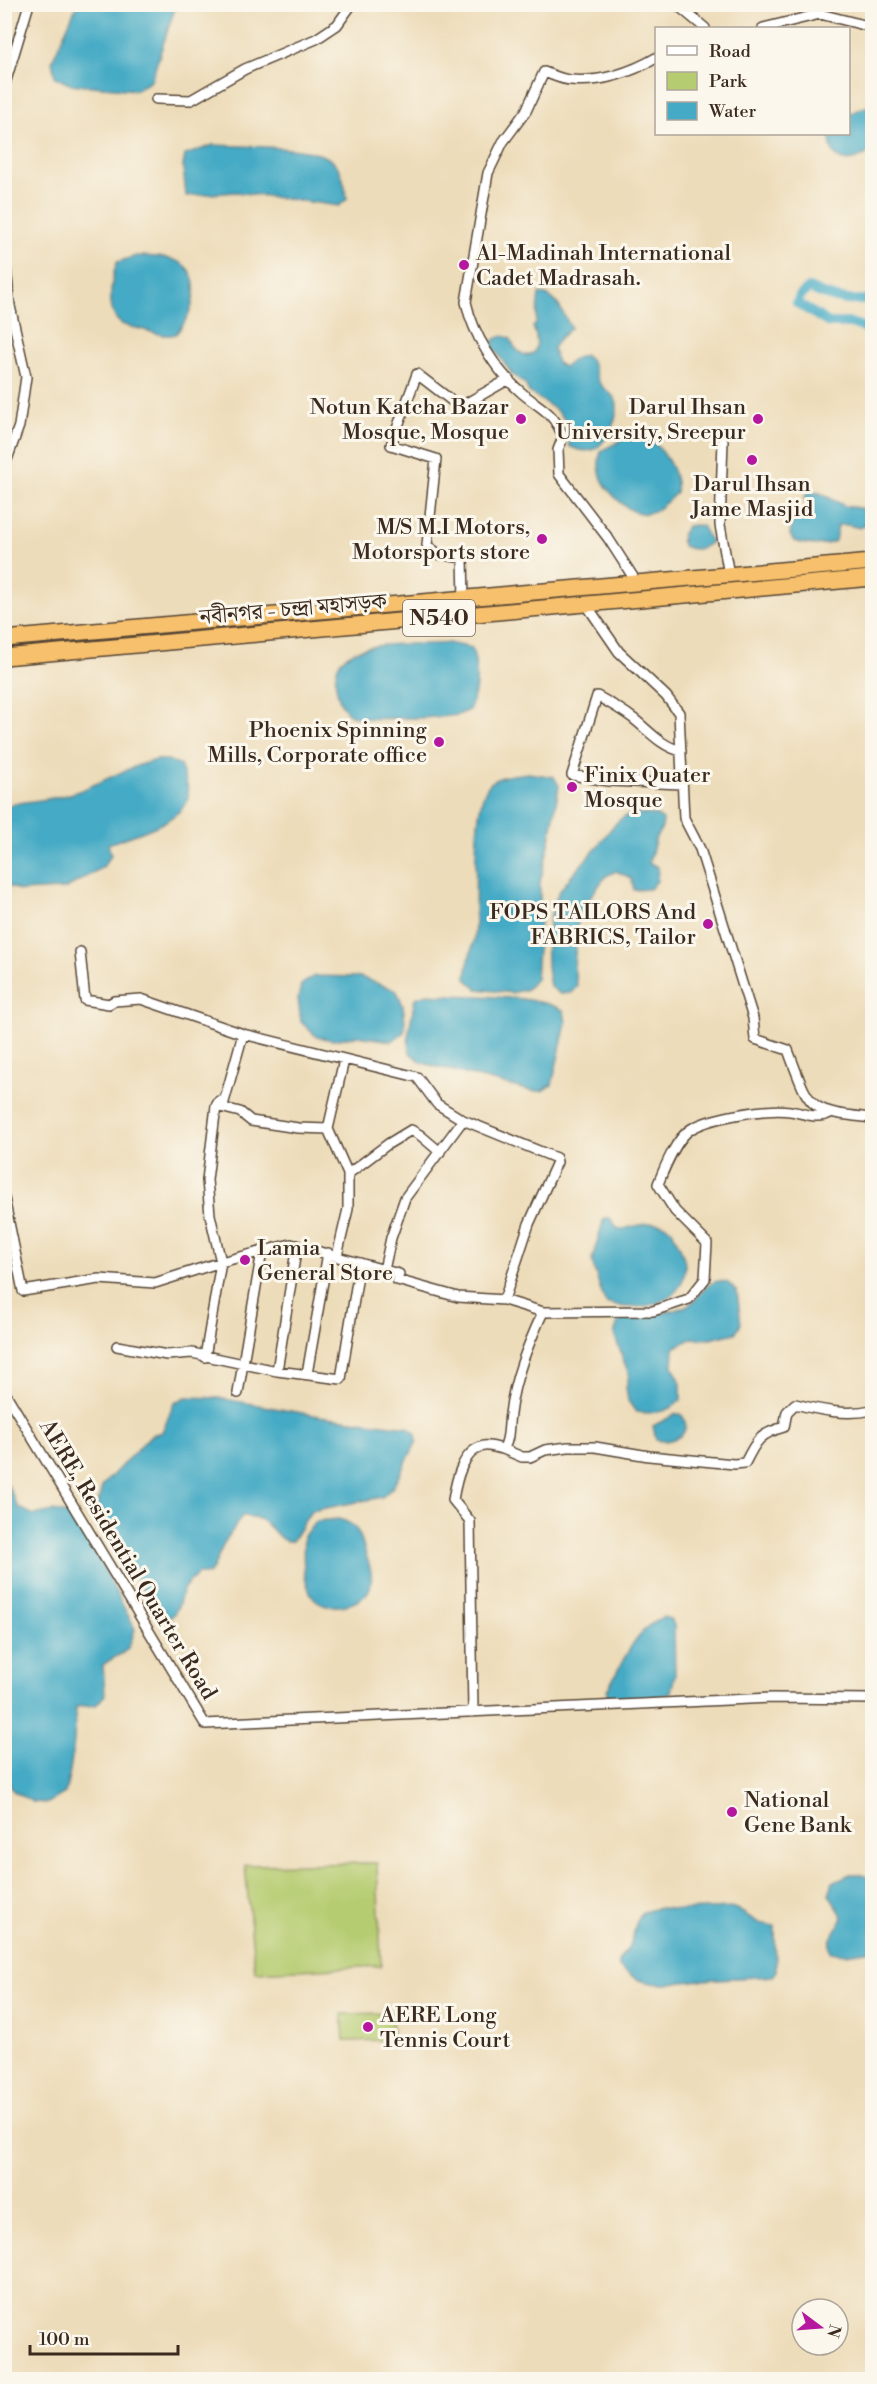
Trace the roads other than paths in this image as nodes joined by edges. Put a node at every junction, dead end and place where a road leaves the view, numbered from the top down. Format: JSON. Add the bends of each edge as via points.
{"nodes":[{"id":1,"x":29,"y":4,"type":"edge"},
{"id":2,"x":352,"y":4,"type":"edge"},
{"id":3,"x":676,"y":4,"type":"edge"},
{"id":4,"x":704,"y":27,"type":"edge"},
{"id":5,"x":767,"y":27,"type":"edge"},
{"id":6,"x":873,"y":27,"type":"edge"},
{"id":7,"x":655,"y":59,"type":"edge"},
{"id":8,"x":4,"y":87,"type":"edge"},
{"id":9,"x":156,"y":99,"type":"dead end"},
{"id":10,"x":4,"y":249,"type":"edge"},
{"id":11,"x":509,"y":379,"type":"junction"},
{"id":12,"x":723,"y":441,"type":"dead end"},
{"id":13,"x":4,"y":468,"type":"edge"},
{"id":14,"x":873,"y":562,"type":"edge"},
{"id":15,"x":729,"y":575,"type":"junction"},
{"id":16,"x":873,"y":578,"type":"edge"},
{"id":17,"x":637,"y":584,"type":"junction"},
{"id":18,"x":464,"y":599,"type":"junction"},
{"id":19,"x":586,"y":604,"type":"junction"},
{"id":20,"x":4,"y":639,"type":"edge"},
{"id":21,"x":4,"y":657,"type":"edge"},
{"id":22,"x":681,"y":751,"type":"junction"},
{"id":23,"x":682,"y":784,"type":"junction"},
{"id":24,"x":80,"y":952,"type":"dead end"},
{"id":25,"x":243,"y":1034,"type":"junction"},
{"id":26,"x":344,"y":1060,"type":"junction"},
{"id":27,"x":216,"y":1106,"type":"junction"},
{"id":28,"x":830,"y":1113,"type":"junction"},
{"id":29,"x":873,"y":1118,"type":"edge"},
{"id":30,"x":463,"y":1120,"type":"junction"},
{"id":31,"x":328,"y":1129,"type":"junction"},
{"id":32,"x":440,"y":1152,"type":"junction"},
{"id":33,"x":348,"y":1174,"type":"junction"},
{"id":34,"x":4,"y":1198,"type":"edge"},
{"id":35,"x":297,"y":1245,"type":"junction"},
{"id":36,"x":262,"y":1251,"type":"junction"},
{"id":37,"x":333,"y":1254,"type":"junction"},
{"id":38,"x":221,"y":1262,"type":"junction"},
{"id":39,"x":360,"y":1263,"type":"junction"},
{"id":40,"x":384,"y":1270,"type":"junction"},
{"id":41,"x":504,"y":1300,"type":"junction"},
{"id":42,"x":543,"y":1312,"type":"junction"},
{"id":43,"x":117,"y":1346,"type":"dead end"},
{"id":44,"x":205,"y":1356,"type":"junction"},
{"id":45,"x":243,"y":1365,"type":"junction"},
{"id":46,"x":277,"y":1371,"type":"junction"},
{"id":47,"x":307,"y":1374,"type":"junction"},
{"id":48,"x":4,"y":1391,"type":"edge"},
{"id":49,"x":238,"y":1393,"type":"dead end"},
{"id":50,"x":4,"y":1407,"type":"edge"},
{"id":51,"x":873,"y":1410,"type":"edge"},
{"id":52,"x":19,"y":1415,"type":"junction"},
{"id":53,"x":503,"y":1449,"type":"junction"},
{"id":54,"x":873,"y":1699,"type":"edge"},
{"id":55,"x":473,"y":1712,"type":"junction"}],
"edges":[{"from":1,"to":8,"type":"street"},
{"from":2,"to":9,"type":"street","via":[[337,25],[316,39],[244,69],[191,100]]},
{"from":3,"to":4,"type":"street"},
{"from":5,"to":6,"type":"street","via":[[820,14]]},
{"from":7,"to":11,"type":"street","via":[[596,81],[569,80],[544,72],[526,111],[503,142],[488,173],[466,302],[470,322]]},
{"from":10,"to":13,"type":"street","via":[[10,306],[27,377],[20,426]]},
{"from":11,"to":17,"type":"street","via":[[558,421],[563,437],[558,450],[560,474]]},
{"from":11,"to":18,"type":"street","via":[[460,407],[417,374],[391,445],[436,459],[427,545],[438,554],[464,558]]},
{"from":12,"to":15,"type":"street","via":[[720,525]]},
{"from":14,"to":15,"type":"highway","name":"নবীনগর - চন্দ্রা মহাসড়ক","number":"N540"},
{"from":15,"to":17,"type":"highway","name":"নবীনগর - চন্দ্রা মহাসড়ক","number":"N540"},
{"from":16,"to":19,"type":"highway","name":"নবীনগর - চন্দ্রা মহাসড়ক","number":"N540"},
{"from":17,"to":18,"type":"highway","name":"নবীনগর - চন্দ্রা মহাসড়ক","number":"N540"},
{"from":18,"to":20,"type":"highway","name":"নবীনগর - চন্দ্রা মহাসড়ক","number":"N540"},
{"from":19,"to":21,"type":"highway","name":"নবীনগর - চন্দ্রা মহাসড়ক","number":"N540"},
{"from":19,"to":22,"type":"street","via":[[619,652],[679,713]]},
{"from":22,"to":23,"type":"street"},
{"from":22,"to":23,"type":"street","via":[[654,738],[624,712],[597,696],[572,775]]},
{"from":23,"to":28,"type":"street","via":[[684,818],[700,849],[714,893],[753,1018],[754,1039],[788,1050],[811,1104]]},
{"from":24,"to":25,"type":"street","via":[[85,1000],[109,1004],[141,999]]},
{"from":25,"to":26,"type":"street"},
{"from":25,"to":27,"type":"street","via":[[224,1102],[219,1101]]},
{"from":26,"to":30,"type":"street","via":[[417,1077],[437,1104]]},
{"from":26,"to":31,"type":"street"},
{"from":27,"to":31,"type":"street","via":[[240,1112],[251,1121]]},
{"from":27,"to":38,"type":"street","via":[[207,1180]]},
{"from":28,"to":29,"type":"street"},
{"from":28,"to":42,"type":"street","via":[[819,1117],[788,1111],[735,1115],[689,1130],[668,1158],[658,1184],[675,1211],[707,1243],[705,1279],[689,1299],[652,1311]]},
{"from":30,"to":32,"type":"street"},
{"from":30,"to":41,"type":"street","via":[[556,1158],[557,1162],[529,1224]]},
{"from":31,"to":33,"type":"street"},
{"from":32,"to":33,"type":"street","via":[[411,1130]]},
{"from":32,"to":40,"type":"street","via":[[405,1198]]},
{"from":33,"to":37,"type":"street","via":[[348,1209]]},
{"from":34,"to":38,"type":"street","via":[[23,1291],[99,1279],[156,1283]]},
{"from":35,"to":36,"type":"street"},
{"from":35,"to":37,"type":"street"},
{"from":35,"to":46,"type":"street"},
{"from":36,"to":38,"type":"street"},
{"from":36,"to":45,"type":"street"},
{"from":37,"to":39,"type":"street"},
{"from":37,"to":47,"type":"street"},
{"from":38,"to":44,"type":"street"},
{"from":39,"to":40,"type":"street"},
{"from":39,"to":47,"type":"street","via":[[341,1379]]},
{"from":40,"to":41,"type":"street","via":[[399,1274],[397,1280],[421,1288],[458,1297]]},
{"from":41,"to":42,"type":"street"},
{"from":42,"to":53,"type":"street","via":[[517,1375],[507,1444]]},
{"from":43,"to":44,"type":"street","via":[[167,1355]]},
{"from":44,"to":45,"type":"street"},
{"from":45,"to":46,"type":"street"},
{"from":45,"to":49,"type":"street"},
{"from":46,"to":47,"type":"street"},
{"from":48,"to":52,"type":"street","name":"AERE, Residential Quarter Road"},
{"from":50,"to":52,"type":"street","name":"AERE, Residential Quarter Road"},
{"from":51,"to":53,"type":"street","via":[[824,1411],[795,1404],[787,1412],[784,1426],[757,1440],[745,1463],[649,1456],[595,1447],[545,1450],[530,1457]]},
{"from":52,"to":55,"type":"street","name":"AERE, Residential Quarter Road","via":[[205,1724]]},
{"from":53,"to":55,"type":"street","via":[[485,1445],[469,1453],[456,1481],[453,1500],[470,1521]]},
{"from":54,"to":55,"type":"street","via":[[771,1698]]}]}
